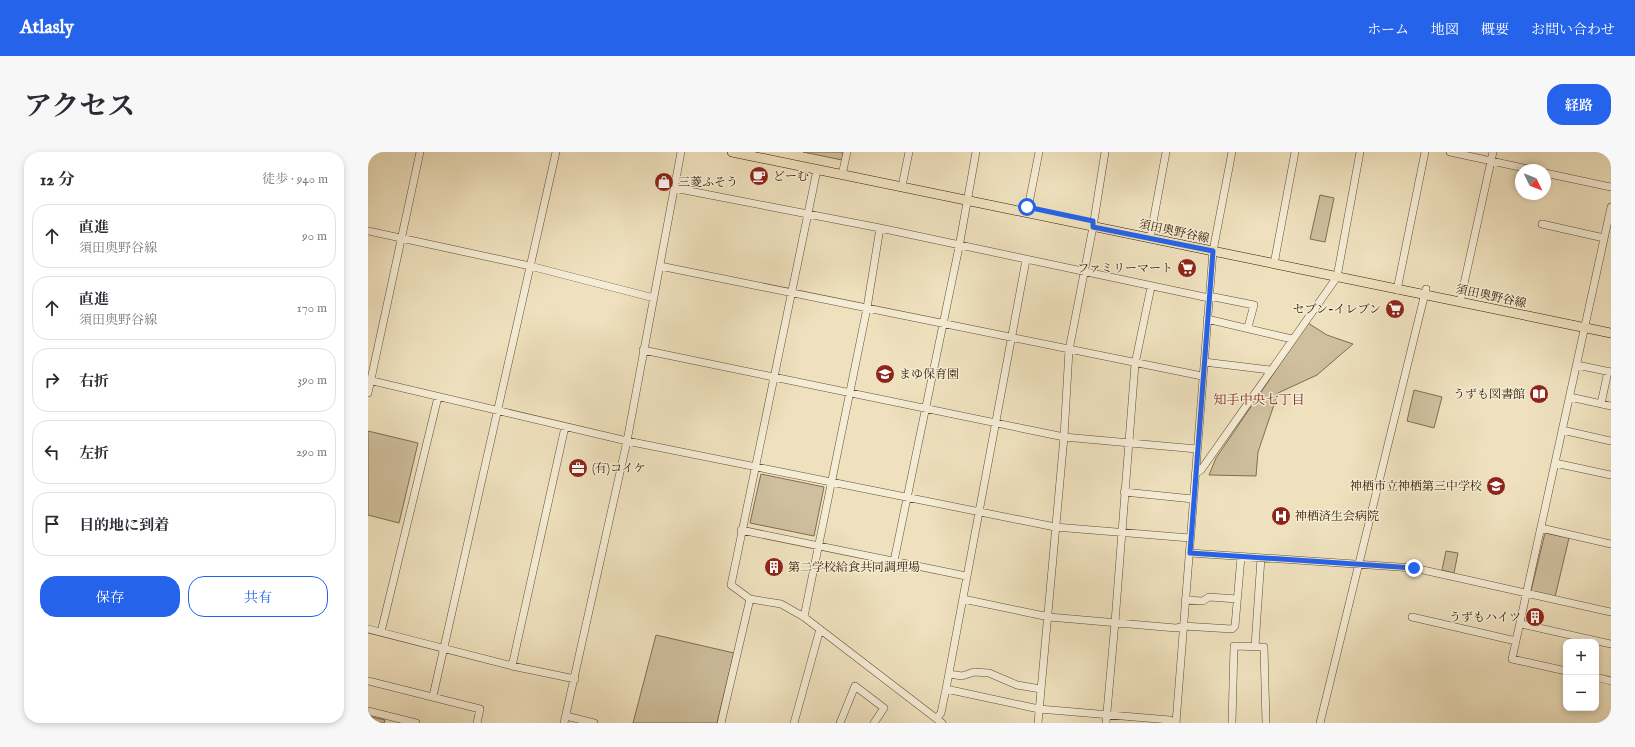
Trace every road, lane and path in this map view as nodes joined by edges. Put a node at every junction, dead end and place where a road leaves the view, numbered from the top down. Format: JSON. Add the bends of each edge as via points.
{"nodes":[{"id":1,"x":420,"y":152,"type":"edge"},
{"id":2,"x":556,"y":152,"type":"edge"},
{"id":3,"x":681,"y":152,"type":"edge"},
{"id":4,"x":732,"y":152,"type":"edge"},
{"id":5,"x":763,"y":152,"type":"edge"},
{"id":6,"x":847,"y":152,"type":"edge"},
{"id":7,"x":909,"y":152,"type":"edge"},
{"id":8,"x":976,"y":152,"type":"edge"},
{"id":9,"x":1039,"y":152,"type":"edge"},
{"id":10,"x":1105,"y":152,"type":"edge"},
{"id":11,"x":1166,"y":152,"type":"edge"},
{"id":12,"x":1232,"y":152,"type":"edge"},
{"id":13,"x":1295,"y":152,"type":"edge"},
{"id":14,"x":1360,"y":152,"type":"edge"},
{"id":15,"x":1425,"y":152,"type":"edge"},
{"id":16,"x":1450,"y":152,"type":"edge"},
{"id":17,"x":1493,"y":152,"type":"edge"},
{"id":18,"x":1491,"y":161,"type":"junction"},
{"id":19,"x":1515,"y":166,"type":"edge"},
{"id":20,"x":817,"y":170,"type":"junction"},
{"id":21,"x":843,"y":172,"type":"junction"},
{"id":22,"x":1551,"y":174,"type":"edge"},
{"id":23,"x":903,"y":182,"type":"junction"},
{"id":24,"x":1611,"y":187,"type":"edge"},
{"id":25,"x":674,"y":188,"type":"junction"},
{"id":26,"x":967,"y":198,"type":"junction"},
{"id":27,"x":1611,"y":207,"type":"edge"},
{"id":28,"x":1028,"y":210,"type":"junction"},
{"id":29,"x":808,"y":215,"type":"junction"},
{"id":30,"x":1093,"y":224,"type":"junction"},
{"id":31,"x":1542,"y":224,"type":"dead end"},
{"id":32,"x":880,"y":228,"type":"junction"},
{"id":33,"x":368,"y":231,"type":"edge"},
{"id":34,"x":1151,"y":233,"type":"junction"},
{"id":35,"x":402,"y":238,"type":"junction"},
{"id":36,"x":1604,"y":238,"type":"junction"},
{"id":37,"x":959,"y":247,"type":"junction"},
{"id":38,"x":1214,"y":249,"type":"junction"},
{"id":39,"x":1026,"y":260,"type":"junction"},
{"id":40,"x":1275,"y":261,"type":"junction"},
{"id":41,"x":530,"y":266,"type":"junction"},
{"id":42,"x":660,"y":266,"type":"junction"},
{"id":43,"x":1084,"y":273,"type":"junction"},
{"id":44,"x":1337,"y":274,"type":"junction"},
{"id":45,"x":1151,"y":287,"type":"junction"},
{"id":46,"x":1398,"y":287,"type":"junction"},
{"id":47,"x":1425,"y":292,"type":"junction"},
{"id":48,"x":792,"y":293,"type":"junction"},
{"id":49,"x":1209,"y":297,"type":"junction"},
{"id":50,"x":654,"y":298,"type":"junction"},
{"id":51,"x":1461,"y":299,"type":"junction"},
{"id":52,"x":867,"y":308,"type":"junction"},
{"id":53,"x":1207,"y":319,"type":"junction"},
{"id":54,"x":943,"y":324,"type":"junction"},
{"id":55,"x":1586,"y":326,"type":"junction"},
{"id":56,"x":1248,"y":327,"type":"junction"},
{"id":57,"x":1611,"y":328,"type":"edge"},
{"id":58,"x":1611,"y":333,"type":"edge"},
{"id":59,"x":1012,"y":338,"type":"junction"},
{"id":60,"x":1292,"y":339,"type":"junction"},
{"id":61,"x":643,"y":350,"type":"junction"},
{"id":62,"x":1069,"y":350,"type":"junction"},
{"id":63,"x":1204,"y":362,"type":"junction"},
{"id":64,"x":1135,"y":364,"type":"junction"},
{"id":65,"x":1577,"y":365,"type":"junction"},
{"id":66,"x":1270,"y":370,"type":"junction"},
{"id":67,"x":1610,"y":372,"type":"edge"},
{"id":68,"x":1202,"y":376,"type":"junction"},
{"id":69,"x":774,"y":377,"type":"junction"},
{"id":70,"x":369,"y":381,"type":"edge"},
{"id":71,"x":368,"y":393,"type":"edge"},
{"id":72,"x":850,"y":393,"type":"junction"},
{"id":73,"x":1570,"y":396,"type":"junction"},
{"id":74,"x":438,"y":397,"type":"junction"},
{"id":75,"x":1601,"y":404,"type":"junction"},
{"id":76,"x":1611,"y":406,"type":"edge"},
{"id":77,"x":925,"y":409,"type":"junction"},
{"id":78,"x":496,"y":411,"type":"junction"},
{"id":79,"x":996,"y":423,"type":"junction"},
{"id":80,"x":565,"y":427,"type":"junction"},
{"id":81,"x":1562,"y":430,"type":"junction"},
{"id":82,"x":1064,"y":437,"type":"junction"},
{"id":83,"x":627,"y":441,"type":"junction"},
{"id":84,"x":1611,"y":441,"type":"edge"},
{"id":85,"x":1128,"y":442,"type":"junction"},
{"id":86,"x":1197,"y":448,"type":"junction"},
{"id":87,"x":1555,"y":463,"type":"junction"},
{"id":88,"x":755,"y":467,"type":"junction"},
{"id":89,"x":1195,"y":474,"type":"junction"},
{"id":90,"x":1611,"y":475,"type":"edge"},
{"id":91,"x":831,"y":482,"type":"junction"},
{"id":92,"x":1124,"y":492,"type":"junction"},
{"id":93,"x":907,"y":498,"type":"junction"},
{"id":94,"x":1193,"y":499,"type":"junction"},
{"id":95,"x":978,"y":512,"type":"junction"},
{"id":96,"x":1054,"y":527,"type":"junction"},
{"id":97,"x":1541,"y":528,"type":"junction"},
{"id":98,"x":741,"y":530,"type":"junction"},
{"id":99,"x":1121,"y":532,"type":"junction"},
{"id":100,"x":1190,"y":538,"type":"junction"},
{"id":101,"x":1611,"y":544,"type":"edge"},
{"id":102,"x":818,"y":545,"type":"junction"},
{"id":103,"x":1190,"y":553,"type":"junction"},
{"id":104,"x":1240,"y":557,"type":"junction"},
{"id":105,"x":1261,"y":558,"type":"junction"},
{"id":106,"x":894,"y":561,"type":"junction"},
{"id":107,"x":1359,"y":566,"type":"junction"},
{"id":108,"x":966,"y":576,"type":"junction"},
{"id":109,"x":1527,"y":592,"type":"junction"},
{"id":110,"x":750,"y":598,"type":"junction"},
{"id":111,"x":963,"y":599,"type":"junction"},
{"id":112,"x":1237,"y":599,"type":"junction"},
{"id":113,"x":1185,"y":600,"type":"junction"},
{"id":114,"x":1611,"y":612,"type":"edge"},
{"id":115,"x":804,"y":617,"type":"junction"},
{"id":116,"x":1049,"y":617,"type":"junction"},
{"id":117,"x":1412,"y":617,"type":"dead end"},
{"id":118,"x":1115,"y":622,"type":"junction"},
{"id":119,"x":1521,"y":624,"type":"junction"},
{"id":120,"x":1183,"y":626,"type":"junction"},
{"id":121,"x":368,"y":629,"type":"edge"},
{"id":122,"x":820,"y":629,"type":"junction"},
{"id":123,"x":381,"y":632,"type":"junction"},
{"id":124,"x":1516,"y":641,"type":"junction"},
{"id":125,"x":1611,"y":644,"type":"edge"},
{"id":126,"x":1255,"y":646,"type":"junction"},
{"id":127,"x":444,"y":647,"type":"junction"},
{"id":128,"x":512,"y":666,"type":"junction"},
{"id":129,"x":1563,"y":670,"type":"edge"},
{"id":130,"x":948,"y":674,"type":"junction"},
{"id":131,"x":575,"y":678,"type":"junction"},
{"id":132,"x":1599,"y":678,"type":"edge"},
{"id":133,"x":368,"y":681,"type":"edge"},
{"id":134,"x":1611,"y":681,"type":"edge"},
{"id":135,"x":946,"y":689,"type":"junction"},
{"id":136,"x":1041,"y":689,"type":"junction"},
{"id":137,"x":433,"y":696,"type":"junction"},
{"id":138,"x":1039,"y":709,"type":"junction"},
{"id":139,"x":368,"y":711,"type":"edge"},
{"id":140,"x":1106,"y":714,"type":"junction"},
{"id":141,"x":389,"y":720,"type":"edge"},
{"id":142,"x":565,"y":720,"type":"edge"},
{"id":143,"x":940,"y":721,"type":"edge"},
{"id":144,"x":416,"y":723,"type":"edge"},
{"id":145,"x":477,"y":723,"type":"edge"},
{"id":146,"x":594,"y":723,"type":"edge"},
{"id":147,"x":721,"y":723,"type":"edge"},
{"id":148,"x":794,"y":723,"type":"edge"},
{"id":149,"x":840,"y":723,"type":"edge"},
{"id":150,"x":874,"y":723,"type":"edge"},
{"id":151,"x":1038,"y":723,"type":"edge"},
{"id":152,"x":1106,"y":723,"type":"edge"},
{"id":153,"x":1174,"y":723,"type":"edge"},
{"id":154,"x":1232,"y":723,"type":"edge"},
{"id":155,"x":1266,"y":723,"type":"edge"},
{"id":156,"x":1320,"y":723,"type":"edge"}],
"edges":[{"from":1,"to":35,"type":"street"},
{"from":2,"to":41,"type":"street"},
{"from":3,"to":25,"type":"street"},
{"from":4,"to":20,"type":"main road","name":"須田奥野谷線"},
{"from":5,"to":21,"type":"main road","name":"須田奥野谷線"},
{"from":6,"to":21,"type":"street"},
{"from":7,"to":23,"type":"street"},
{"from":8,"to":26,"type":"street"},
{"from":9,"to":28,"type":"street"},
{"from":10,"to":30,"type":"street"},
{"from":11,"to":34,"type":"street"},
{"from":12,"to":38,"type":"street"},
{"from":13,"to":40,"type":"street"},
{"from":14,"to":44,"type":"street"},
{"from":15,"to":46,"type":"street"},
{"from":16,"to":18,"type":"street"},
{"from":17,"to":18,"type":"street"},
{"from":18,"to":19,"type":"street"},
{"from":18,"to":51,"type":"street"},
{"from":20,"to":21,"type":"main road","name":"須田奥野谷線"},
{"from":20,"to":29,"type":"street"},
{"from":21,"to":23,"type":"main road","name":"須田奥野谷線"},
{"from":21,"to":26,"type":"main road","name":"須田奥野谷線"},
{"from":22,"to":24,"type":"street"},
{"from":23,"to":26,"type":"main road","name":"須田奥野谷線"},
{"from":25,"to":29,"type":"street"},
{"from":25,"to":42,"type":"street"},
{"from":26,"to":28,"type":"main road","name":"須田奥野谷線"},
{"from":26,"to":37,"type":"street"},
{"from":27,"to":36,"type":"street"},
{"from":28,"to":30,"type":"main road","name":"須田奥野谷線"},
{"from":29,"to":32,"type":"street"},
{"from":29,"to":48,"type":"street"},
{"from":30,"to":34,"type":"main road","name":"須田奥野谷線"},
{"from":30,"to":38,"type":"main road","name":"須田奥野谷線"},
{"from":30,"to":43,"type":"street"},
{"from":31,"to":36,"type":"street"},
{"from":32,"to":37,"type":"street"},
{"from":32,"to":52,"type":"street"},
{"from":33,"to":35,"type":"street"},
{"from":34,"to":38,"type":"main road","name":"須田奥野谷線"},
{"from":35,"to":41,"type":"street"},
{"from":35,"to":70,"type":"street"},
{"from":36,"to":55,"type":"street"},
{"from":37,"to":39,"type":"street"},
{"from":37,"to":54,"type":"street"},
{"from":38,"to":40,"type":"main road","name":"須田奥野谷線"},
{"from":38,"to":49,"type":"street"},
{"from":39,"to":43,"type":"street"},
{"from":39,"to":59,"type":"street"},
{"from":40,"to":44,"type":"main road","name":"須田奥野谷線"},
{"from":41,"to":50,"type":"street"},
{"from":41,"to":78,"type":"street"},
{"from":42,"to":48,"type":"street"},
{"from":42,"to":50,"type":"street"},
{"from":43,"to":45,"type":"street"},
{"from":43,"to":62,"type":"street"},
{"from":44,"to":46,"type":"main road","name":"須田奥野谷線"},
{"from":44,"to":60,"type":"street"},
{"from":45,"to":49,"type":"street"},
{"from":45,"to":64,"type":"street"},
{"from":46,"to":47,"type":"main road","name":"須田奥野谷線"},
{"from":47,"to":51,"type":"main road","name":"須田奥野谷線"},
{"from":47,"to":107,"type":"street"},
{"from":48,"to":52,"type":"street"},
{"from":48,"to":69,"type":"street"},
{"from":49,"to":53,"type":"street"},
{"from":49,"to":56,"type":"street","via":[[1254,306]]},
{"from":50,"to":61,"type":"street"},
{"from":51,"to":55,"type":"main road","name":"須田奥野谷線"},
{"from":52,"to":54,"type":"street"},
{"from":52,"to":72,"type":"street"},
{"from":53,"to":56,"type":"street"},
{"from":53,"to":63,"type":"street"},
{"from":54,"to":59,"type":"street"},
{"from":54,"to":77,"type":"street"},
{"from":55,"to":57,"type":"main road","name":"須田奥野谷線"},
{"from":55,"to":58,"type":"main road","name":"須田奥野谷線"},
{"from":55,"to":65,"type":"street"},
{"from":56,"to":60,"type":"street"},
{"from":59,"to":62,"type":"street"},
{"from":59,"to":79,"type":"street"},
{"from":60,"to":66,"type":"street"},
{"from":61,"to":69,"type":"street"},
{"from":61,"to":83,"type":"street"},
{"from":62,"to":64,"type":"street"},
{"from":62,"to":82,"type":"street"},
{"from":63,"to":66,"type":"street"},
{"from":63,"to":68,"type":"street"},
{"from":64,"to":68,"type":"street"},
{"from":64,"to":85,"type":"street"},
{"from":65,"to":67,"type":"street"},
{"from":65,"to":73,"type":"street"},
{"from":66,"to":89,"type":"street","via":[[1201,470]]},
{"from":67,"to":75,"type":"street"},
{"from":68,"to":86,"type":"street"},
{"from":69,"to":72,"type":"street"},
{"from":69,"to":88,"type":"street"},
{"from":70,"to":71,"type":"street"},
{"from":70,"to":74,"type":"street"},
{"from":72,"to":77,"type":"street"},
{"from":72,"to":91,"type":"street"},
{"from":73,"to":75,"type":"street"},
{"from":73,"to":81,"type":"street"},
{"from":74,"to":78,"type":"street"},
{"from":74,"to":123,"type":"street"},
{"from":75,"to":76,"type":"street"},
{"from":77,"to":79,"type":"street"},
{"from":77,"to":93,"type":"street"},
{"from":78,"to":80,"type":"street"},
{"from":78,"to":127,"type":"street"},
{"from":79,"to":82,"type":"street"},
{"from":79,"to":95,"type":"street"},
{"from":80,"to":83,"type":"street"},
{"from":80,"to":128,"type":"street"},
{"from":81,"to":84,"type":"street"},
{"from":81,"to":87,"type":"street"},
{"from":82,"to":85,"type":"street"},
{"from":82,"to":96,"type":"street"},
{"from":83,"to":88,"type":"street"},
{"from":83,"to":131,"type":"street"},
{"from":85,"to":86,"type":"street"},
{"from":85,"to":92,"type":"street"},
{"from":86,"to":89,"type":"street"},
{"from":87,"to":90,"type":"street"},
{"from":87,"to":97,"type":"street"},
{"from":88,"to":91,"type":"street"},
{"from":88,"to":98,"type":"street"},
{"from":89,"to":94,"type":"street"},
{"from":91,"to":93,"type":"street"},
{"from":91,"to":102,"type":"street"},
{"from":92,"to":94,"type":"street"},
{"from":92,"to":99,"type":"street"},
{"from":93,"to":95,"type":"street"},
{"from":93,"to":106,"type":"street"},
{"from":94,"to":100,"type":"street"},
{"from":95,"to":96,"type":"street"},
{"from":95,"to":108,"type":"street"},
{"from":96,"to":99,"type":"street"},
{"from":96,"to":116,"type":"street"},
{"from":97,"to":101,"type":"street"},
{"from":97,"to":109,"type":"street"},
{"from":98,"to":102,"type":"street"},
{"from":98,"to":110,"type":"street","via":[[731,584]]},
{"from":99,"to":100,"type":"street"},
{"from":99,"to":118,"type":"street"},
{"from":100,"to":103,"type":"street"},
{"from":102,"to":106,"type":"street"},
{"from":102,"to":115,"type":"street"},
{"from":103,"to":104,"type":"street"},
{"from":103,"to":113,"type":"street"},
{"from":104,"to":105,"type":"street"},
{"from":104,"to":112,"type":"street"},
{"from":105,"to":107,"type":"street"},
{"from":105,"to":126,"type":"street"},
{"from":106,"to":108,"type":"street"},
{"from":107,"to":109,"type":"street","via":[[1414,568]]},
{"from":107,"to":156,"type":"street"},
{"from":108,"to":111,"type":"street"},
{"from":109,"to":114,"type":"street"},
{"from":109,"to":119,"type":"street"},
{"from":110,"to":115,"type":"street","via":[[781,604]]},
{"from":110,"to":147,"type":"street"},
{"from":111,"to":116,"type":"street"},
{"from":111,"to":130,"type":"street"},
{"from":112,"to":113,"type":"street","via":[[1209,597],[1203,601]]},
{"from":112,"to":120,"type":"street","via":[[1235,626],[1232,629]]},
{"from":113,"to":120,"type":"street"},
{"from":115,"to":122,"type":"street"},
{"from":116,"to":118,"type":"street"},
{"from":116,"to":136,"type":"street"},
{"from":117,"to":124,"type":"street"},
{"from":118,"to":120,"type":"street","via":[[1176,628]]},
{"from":118,"to":140,"type":"street"},
{"from":119,"to":124,"type":"street"},
{"from":119,"to":125,"type":"street"},
{"from":120,"to":153,"type":"street"},
{"from":121,"to":123,"type":"street"},
{"from":122,"to":143,"type":"street"},
{"from":122,"to":148,"type":"street"},
{"from":123,"to":127,"type":"street"},
{"from":124,"to":129,"type":"street","via":[[1512,659]]},
{"from":126,"to":154,"type":"street","via":[[1234,646]]},
{"from":126,"to":155,"type":"street","via":[[1264,647]]},
{"from":127,"to":128,"type":"street"},
{"from":127,"to":137,"type":"street"},
{"from":128,"to":131,"type":"street"},
{"from":130,"to":135,"type":"street"},
{"from":130,"to":136,"type":"street","via":[[962,676],[974,672],[989,673],[1017,685]]},
{"from":131,"to":142,"type":"street"},
{"from":132,"to":134,"type":"street"},
{"from":133,"to":137,"type":"street"},
{"from":135,"to":138,"type":"street"},
{"from":135,"to":143,"type":"street"},
{"from":136,"to":138,"type":"street"},
{"from":137,"to":145,"type":"street","via":[[480,709]]},
{"from":138,"to":140,"type":"street"},
{"from":138,"to":151,"type":"street"},
{"from":139,"to":141,"type":"street"},
{"from":140,"to":152,"type":"street"},
{"from":140,"to":153,"type":"street","via":[[1170,720]]},
{"from":141,"to":144,"type":"street"},
{"from":142,"to":146,"type":"street"},
{"from":149,"to":150,"type":"street","via":[[855,686],[884,708]]}]}
